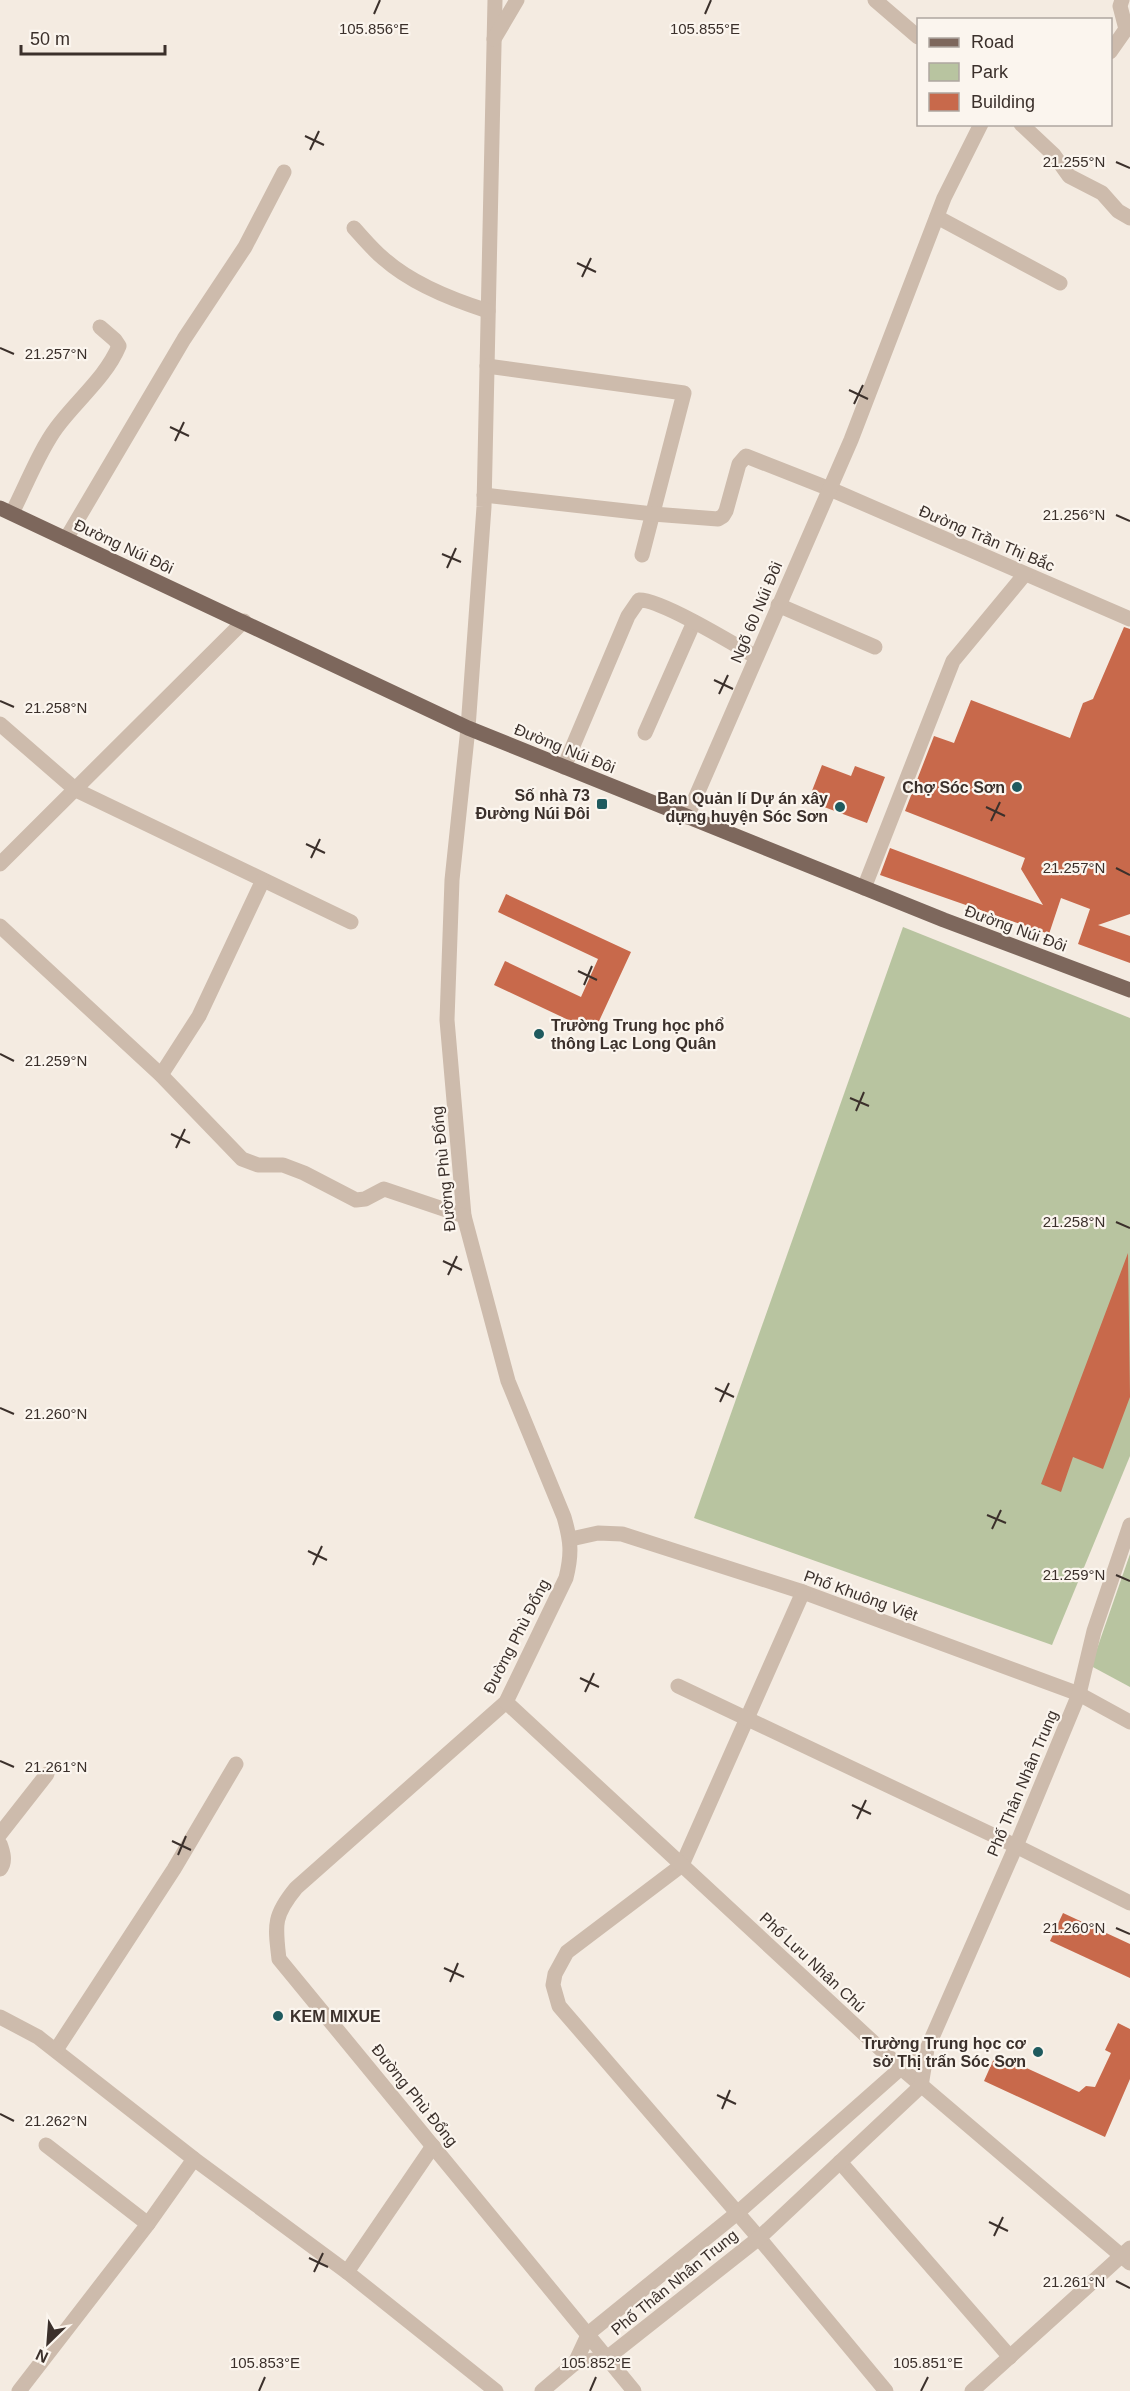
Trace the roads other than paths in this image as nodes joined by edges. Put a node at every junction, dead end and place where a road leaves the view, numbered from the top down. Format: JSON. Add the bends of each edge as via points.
{"nodes":[{"id":1,"x":495,"y":0,"type":"edge"},
{"id":2,"x":518,"y":0,"type":"edge"},
{"id":3,"x":875,"y":0,"type":"edge"},
{"id":4,"x":1122,"y":0,"type":"edge"},
{"id":5,"x":917,"y":36,"type":"edge"},
{"id":6,"x":494,"y":39,"type":"junction"},
{"id":7,"x":1112,"y":49,"type":"edge"},
{"id":8,"x":980,"y":126,"type":"edge"},
{"id":9,"x":1023,"y":126,"type":"edge"},
{"id":10,"x":284,"y":172,"type":"dead end"},
{"id":11,"x":937,"y":217,"type":"junction"},
{"id":12,"x":1130,"y":218,"type":"edge"},
{"id":13,"x":354,"y":228,"type":"dead end"},
{"id":14,"x":1060,"y":283,"type":"dead end"},
{"id":15,"x":488,"y":310,"type":"junction"},
{"id":16,"x":100,"y":327,"type":"dead end"},
{"id":17,"x":487,"y":366,"type":"junction"},
{"id":18,"x":830,"y":489,"type":"junction"},
{"id":19,"x":484,"y":495,"type":"junction"},
{"id":20,"x":6,"y":511,"type":"edge"},
{"id":21,"x":652,"y":514,"type":"junction"},
{"id":22,"x":66,"y":538,"type":"junction"},
{"id":23,"x":642,"y":555,"type":"dead end"},
{"id":24,"x":1025,"y":574,"type":"junction"},
{"id":25,"x":778,"y":605,"type":"junction"},
{"id":26,"x":1130,"y":619,"type":"edge"},
{"id":27,"x":244,"y":621,"type":"junction"},
{"id":28,"x":694,"y":622,"type":"junction"},
{"id":29,"x":875,"y":647,"type":"dead end"},
{"id":30,"x":756,"y":657,"type":"junction"},
{"id":31,"x":0,"y":724,"type":"edge"},
{"id":32,"x":468,"y":728,"type":"junction"},
{"id":33,"x":645,"y":733,"type":"dead end"},
{"id":34,"x":564,"y":767,"type":"junction"},
{"id":35,"x":76,"y":790,"type":"junction"},
{"id":36,"x":687,"y":816,"type":"junction"},
{"id":37,"x":0,"y":864,"type":"edge"},
{"id":38,"x":263,"y":880,"type":"junction"},
{"id":39,"x":864,"y":888,"type":"junction"},
{"id":40,"x":351,"y":922,"type":"dead end"},
{"id":41,"x":0,"y":926,"type":"edge"},
{"id":42,"x":1130,"y":990,"type":"edge"},
{"id":43,"x":161,"y":1075,"type":"junction"},
{"id":44,"x":464,"y":1216,"type":"junction"},
{"id":45,"x":1130,"y":1525,"type":"edge"},
{"id":46,"x":571,"y":1539,"type":"junction"},
{"id":47,"x":803,"y":1592,"type":"junction"},
{"id":48,"x":678,"y":1686,"type":"dead end"},
{"id":49,"x":1079,"y":1694,"type":"junction"},
{"id":50,"x":506,"y":1702,"type":"junction"},
{"id":51,"x":747,"y":1718,"type":"junction"},
{"id":52,"x":1130,"y":1722,"type":"edge"},
{"id":53,"x":236,"y":1764,"type":"dead end"},
{"id":54,"x":47,"y":1774,"type":"dead end"},
{"id":55,"x":0,"y":1834,"type":"edge"},
{"id":56,"x":0,"y":1844,"type":"edge"},
{"id":57,"x":1016,"y":1846,"type":"junction"},
{"id":58,"x":682,"y":1865,"type":"junction"},
{"id":59,"x":0,"y":1869,"type":"edge"},
{"id":60,"x":1130,"y":1903,"type":"edge"},
{"id":61,"x":0,"y":2017,"type":"edge"},
{"id":62,"x":927,"y":2049,"type":"junction"},
{"id":63,"x":56,"y":2050,"type":"junction"},
{"id":64,"x":901,"y":2068,"type":"junction"},
{"id":65,"x":921,"y":2086,"type":"junction"},
{"id":66,"x":46,"y":2145,"type":"dead end"},
{"id":67,"x":433,"y":2146,"type":"junction"},
{"id":68,"x":194,"y":2159,"type":"junction"},
{"id":69,"x":840,"y":2162,"type":"junction"},
{"id":70,"x":736,"y":2214,"type":"junction"},
{"id":71,"x":148,"y":2224,"type":"junction"},
{"id":72,"x":759,"y":2238,"type":"junction"},
{"id":73,"x":1127,"y":2255,"type":"edge"},
{"id":74,"x":347,"y":2272,"type":"junction"},
{"id":75,"x":589,"y":2333,"type":"junction"},
{"id":76,"x":1010,"y":2357,"type":"junction"},
{"id":77,"x":607,"y":2358,"type":"junction"},
{"id":78,"x":575,"y":2363,"type":"junction"},
{"id":79,"x":19,"y":2391,"type":"edge"},
{"id":80,"x":496,"y":2391,"type":"edge"},
{"id":81,"x":542,"y":2391,"type":"edge"},
{"id":82,"x":634,"y":2391,"type":"edge"},
{"id":83,"x":886,"y":2391,"type":"edge"},
{"id":84,"x":972,"y":2391,"type":"edge"}],
"edges":[{"from":1,"to":6,"type":"street","name":"Đường Phù Đổng"},
{"from":2,"to":6,"type":"street"},
{"from":3,"to":5,"type":"street"},
{"from":4,"to":7,"type":"street","via":[[1126,29]]},
{"from":6,"to":15,"type":"street","name":"Đường Phù Đổng"},
{"from":8,"to":11,"type":"street","name":"Ngõ 60 Núi Đôi"},
{"from":9,"to":12,"type":"street","via":[[1054,154],[1069,176],[1102,193]]},
{"from":10,"to":22,"type":"street","via":[[245,247],[184,339]]},
{"from":11,"to":14,"type":"street"},
{"from":11,"to":18,"type":"street","name":"Ngõ 60 Núi Đôi"},
{"from":13,"to":15,"type":"street","via":[[384,260],[424,285]]},
{"from":15,"to":17,"type":"street","name":"Đường Phù Đổng"},
{"from":16,"to":20,"type":"street","via":[[115,339],[119,346],[116,354],[56,429]]},
{"from":17,"to":19,"type":"street","name":"Đường Phù Đổng"},
{"from":17,"to":21,"type":"street","via":[[684,393]]},
{"from":18,"to":21,"type":"street","name":"Đường Trần Thị Bắc","via":[[746,456],[739,464],[723,516],[713,519]]},
{"from":18,"to":24,"type":"street","name":"Đường Trần Thị Bắc"},
{"from":18,"to":25,"type":"street","name":"Ngõ 60 Núi Đôi"},
{"from":19,"to":21,"type":"street"},
{"from":19,"to":32,"type":"street","name":"Đường Phù Đổng"},
{"from":20,"to":22,"type":"main road","name":"Đường Núi Đôi"},
{"from":21,"to":23,"type":"street"},
{"from":22,"to":27,"type":"main road","name":"Đường Núi Đôi"},
{"from":24,"to":26,"type":"street","name":"Đường Trần Thị Bắc"},
{"from":24,"to":39,"type":"street","via":[[953,661]]},
{"from":25,"to":29,"type":"street"},
{"from":25,"to":30,"type":"street","name":"Ngõ 60 Núi Đôi"},
{"from":27,"to":32,"type":"main road","name":"Đường Núi Đôi"},
{"from":27,"to":35,"type":"street"},
{"from":28,"to":30,"type":"street"},
{"from":28,"to":33,"type":"street"},
{"from":28,"to":34,"type":"street","via":[[645,600],[634,605]]},
{"from":30,"to":36,"type":"street","name":"Ngõ 60 Núi Đôi"},
{"from":31,"to":35,"type":"street"},
{"from":32,"to":34,"type":"main road","name":"Đường Núi Đôi"},
{"from":32,"to":44,"type":"street","name":"Đường Phù Đổng","via":[[452,880],[447,1020]]},
{"from":34,"to":36,"type":"main road","name":"Đường Núi Đôi"},
{"from":35,"to":37,"type":"street"},
{"from":35,"to":38,"type":"street"},
{"from":36,"to":39,"type":"main road","name":"Đường Núi Đôi"},
{"from":38,"to":40,"type":"street"},
{"from":38,"to":43,"type":"street","via":[[199,1016]]},
{"from":39,"to":42,"type":"main road","name":"Đường Núi Đôi"},
{"from":41,"to":43,"type":"street"},
{"from":43,"to":44,"type":"street","via":[[242,1160],[258,1165],[284,1165],[356,1200],[384,1189]]},
{"from":44,"to":46,"type":"street","name":"Đường Phù Đổng","via":[[508,1381]]},
{"from":45,"to":49,"type":"street","name":"Phố Thân Nhân Trung","via":[[1094,1631]]},
{"from":46,"to":47,"type":"street","name":"Phố Khuông Việt","via":[[598,1533],[621,1534]]},
{"from":46,"to":50,"type":"street","name":"Đường Phù Đổng","via":[[566,1578]]},
{"from":47,"to":49,"type":"street","name":"Phố Khuông Việt"},
{"from":47,"to":51,"type":"street"},
{"from":48,"to":51,"type":"street"},
{"from":49,"to":52,"type":"street","name":"Phố Khuông Việt"},
{"from":49,"to":57,"type":"street","name":"Phố Thân Nhân Trung"},
{"from":50,"to":58,"type":"street","name":"Phố Lưu Nhân Chú"},
{"from":50,"to":67,"type":"street","name":"Đường Phù Đổng","via":[[296,1888],[282,1906],[275,1927],[279,1959]]},
{"from":51,"to":57,"type":"street"},
{"from":51,"to":58,"type":"street"},
{"from":53,"to":63,"type":"street","via":[[174,1869]]},
{"from":54,"to":55,"type":"street"},
{"from":56,"to":59,"type":"street"},
{"from":57,"to":60,"type":"street"},
{"from":57,"to":62,"type":"street","name":"Phố Thân Nhân Trung"},
{"from":58,"to":64,"type":"street","name":"Phố Lưu Nhân Chú"},
{"from":58,"to":70,"type":"street","via":[[567,1952],[553,1985],[559,2006]]},
{"from":61,"to":63,"type":"street"},
{"from":62,"to":64,"type":"street","name":"Phố Thân Nhân Trung"},
{"from":62,"to":65,"type":"street","name":"Phố Thân Nhân Trung"},
{"from":63,"to":68,"type":"street"},
{"from":64,"to":65,"type":"street","name":"Phố Lưu Nhân Chú"},
{"from":64,"to":70,"type":"street","name":"Phố Thân Nhân Trung"},
{"from":65,"to":69,"type":"street","name":"Phố Thân Nhân Trung"},
{"from":65,"to":73,"type":"street","name":"Phố Lưu Nhân Chú"},
{"from":66,"to":71,"type":"street"},
{"from":67,"to":74,"type":"street"},
{"from":67,"to":75,"type":"street","name":"Đường Phù Đổng"},
{"from":68,"to":71,"type":"street"},
{"from":68,"to":74,"type":"street"},
{"from":69,"to":72,"type":"street","name":"Phố Thân Nhân Trung"},
{"from":69,"to":76,"type":"street"},
{"from":70,"to":72,"type":"street"},
{"from":70,"to":75,"type":"street","name":"Phố Thân Nhân Trung"},
{"from":71,"to":79,"type":"street"},
{"from":72,"to":77,"type":"street","name":"Phố Thân Nhân Trung"},
{"from":72,"to":83,"type":"street"},
{"from":73,"to":76,"type":"street"},
{"from":74,"to":80,"type":"street"},
{"from":75,"to":77,"type":"street","name":"Đường Phù Đổng"},
{"from":75,"to":78,"type":"street","name":"Phố Thân Nhân Trung"},
{"from":76,"to":84,"type":"street"},
{"from":77,"to":78,"type":"street","name":"Phố Thân Nhân Trung"},
{"from":77,"to":82,"type":"street","name":"Đường Phù Đổng"},
{"from":78,"to":81,"type":"street"}]}
